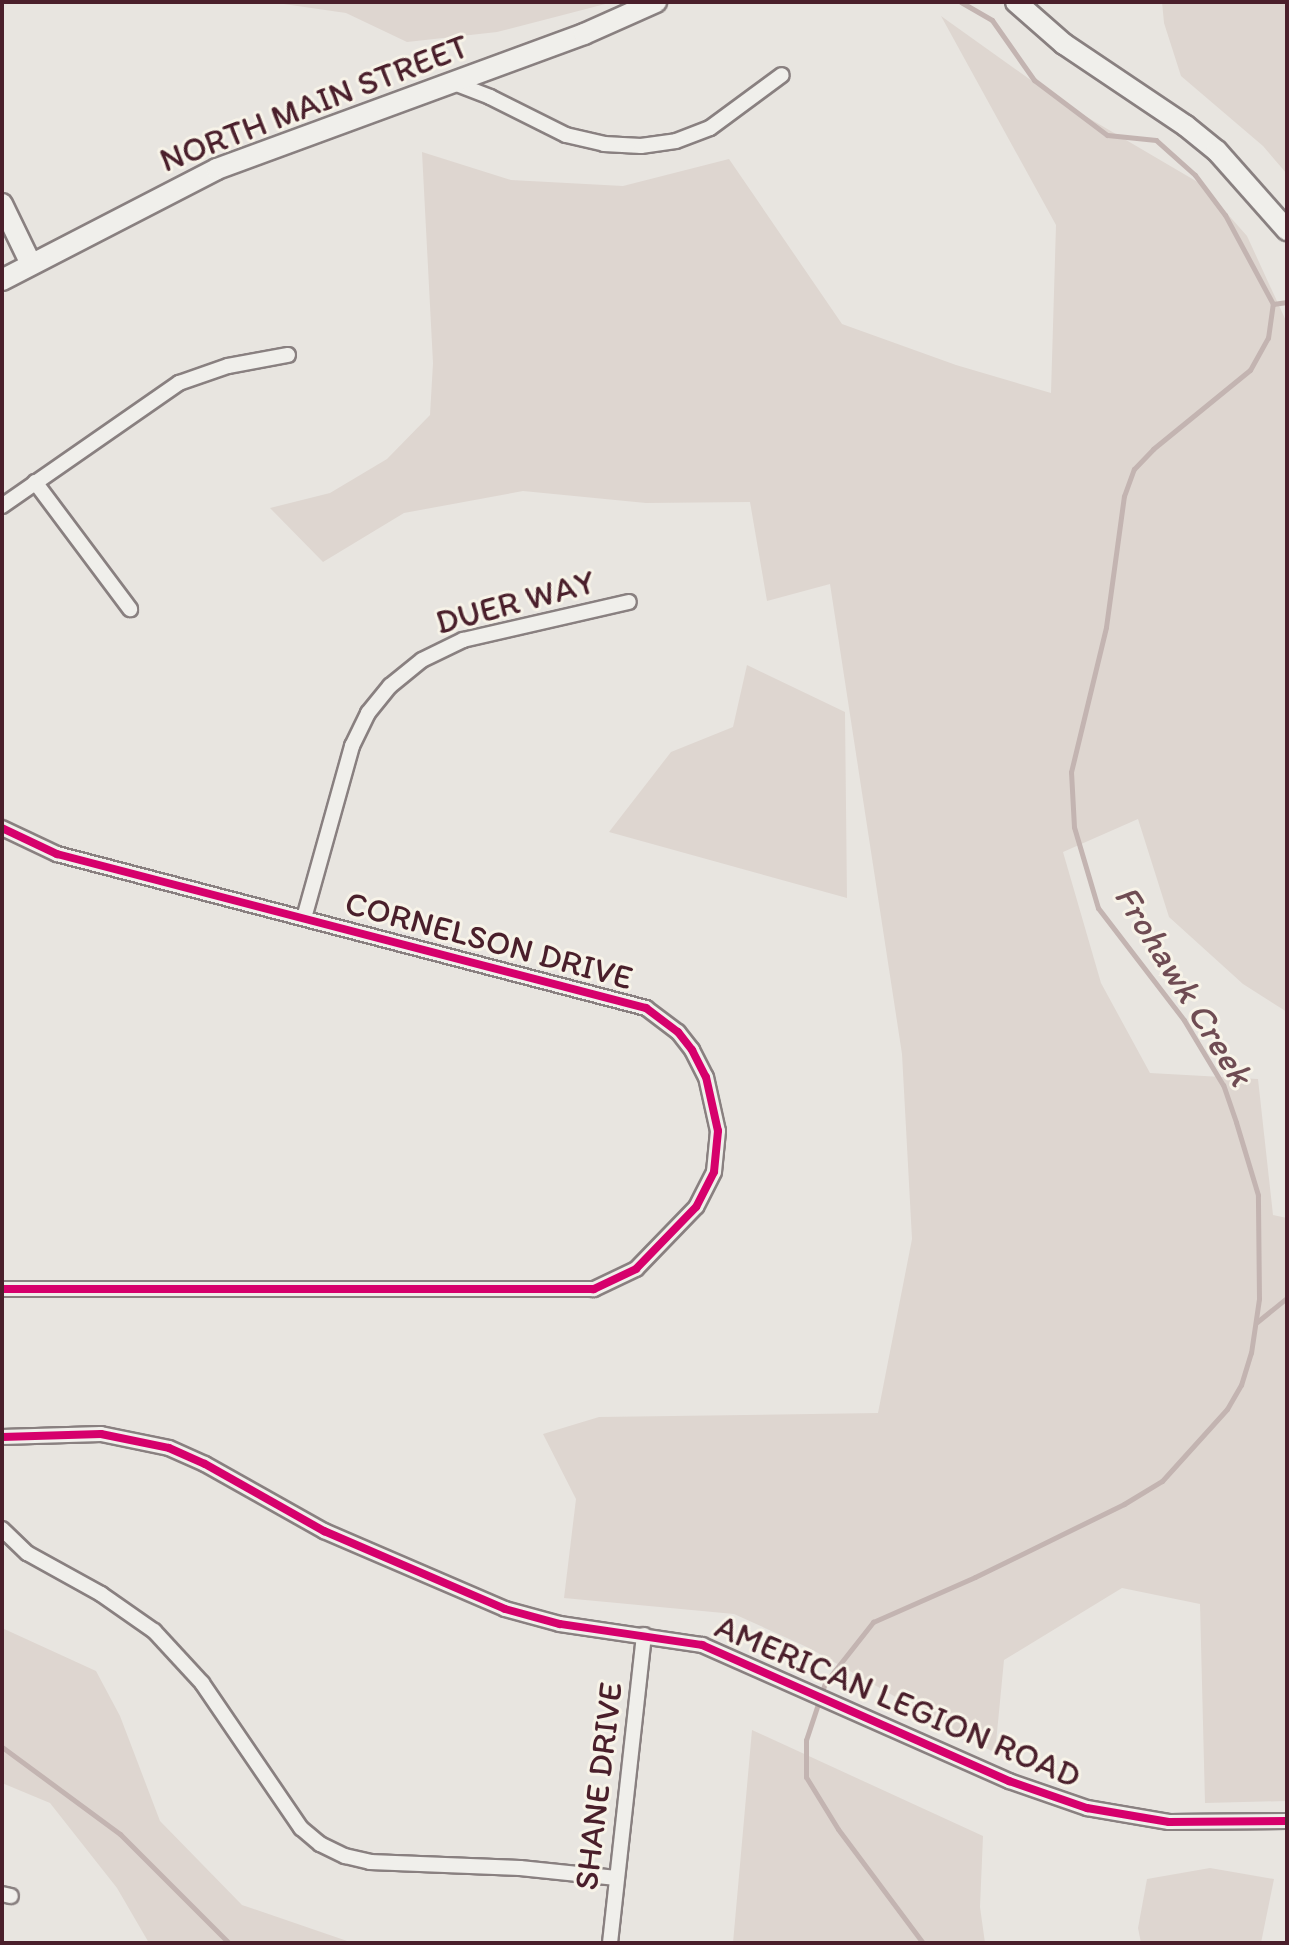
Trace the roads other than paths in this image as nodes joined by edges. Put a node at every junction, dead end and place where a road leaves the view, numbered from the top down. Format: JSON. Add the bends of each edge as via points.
{"nodes":[{"id":1,"x":656,"y":2,"type":"edge"},
{"id":2,"x":1016,"y":2,"type":"edge"},
{"id":3,"x":782,"y":75,"type":"dead end"},
{"id":4,"x":454,"y":83,"type":"junction"},
{"id":5,"x":2,"y":204,"type":"edge"},
{"id":6,"x":1287,"y":230,"type":"edge"},
{"id":7,"x":31,"y":264,"type":"junction"},
{"id":8,"x":2,"y":280,"type":"edge"},
{"id":9,"x":288,"y":355,"type":"dead end"},
{"id":10,"x":35,"y":482,"type":"junction"},
{"id":11,"x":2,"y":506,"type":"edge"},
{"id":12,"x":629,"y":602,"type":"dead end"},
{"id":13,"x":130,"y":609,"type":"dead end"},
{"id":14,"x":2,"y":828,"type":"edge"},
{"id":15,"x":304,"y":918,"type":"junction"},
{"id":16,"x":2,"y":1289,"type":"edge"},
{"id":17,"x":2,"y":1437,"type":"edge"},
{"id":18,"x":2,"y":1529,"type":"edge"},
{"id":19,"x":644,"y":1635,"type":"junction"},
{"id":20,"x":1287,"y":1821,"type":"edge"},
{"id":21,"x":616,"y":1878,"type":"junction"},
{"id":22,"x":610,"y":1943,"type":"edge"}],
"edges":[{"from":1,"to":4,"type":"main road","name":"NORTH MAIN STREET"},
{"from":2,"to":6,"type":"main road","via":[[1064,44],[1217,151]]},
{"from":3,"to":4,"type":"street","via":[[710,128],[641,146],[566,135]]},
{"from":4,"to":7,"type":"main road","name":"NORTH MAIN STREET","via":[[217,169]]},
{"from":5,"to":7,"type":"main road"},
{"from":7,"to":8,"type":"main road","name":"NORTH MAIN STREET"},
{"from":9,"to":10,"type":"street","via":[[206,371],[179,383]]},
{"from":10,"to":11,"type":"street"},
{"from":10,"to":13,"type":"street"},
{"from":12,"to":15,"type":"street","name":"DUER WAY","via":[[463,640],[422,660],[390,686],[368,713],[352,746]]},
{"from":14,"to":15,"type":"street","name":"CORNELSON DRIVE","via":[[57,854]]},
{"from":15,"to":16,"type":"street","name":"CORNELSON DRIVE","via":[[632,1004],[661,1017],[692,1050],[714,1103],[714,1172],[696,1207],[636,1269],[611,1284],[582,1291]]},
{"from":17,"to":19,"type":"street","name":"AMERICAN LEGION ROAD","via":[[101,1434],[169,1448],[324,1531],[505,1609],[560,1624]]},
{"from":18,"to":21,"type":"street","via":[[27,1553],[154,1631],[202,1683],[301,1828],[320,1844],[370,1862]]},
{"from":19,"to":20,"type":"street","name":"AMERICAN LEGION ROAD","via":[[702,1645],[1009,1781],[1087,1808],[1169,1822]]},
{"from":19,"to":21,"type":"street","name":"SHANE DRIVE"},
{"from":21,"to":22,"type":"street","name":"SHANE DRIVE"}]}
